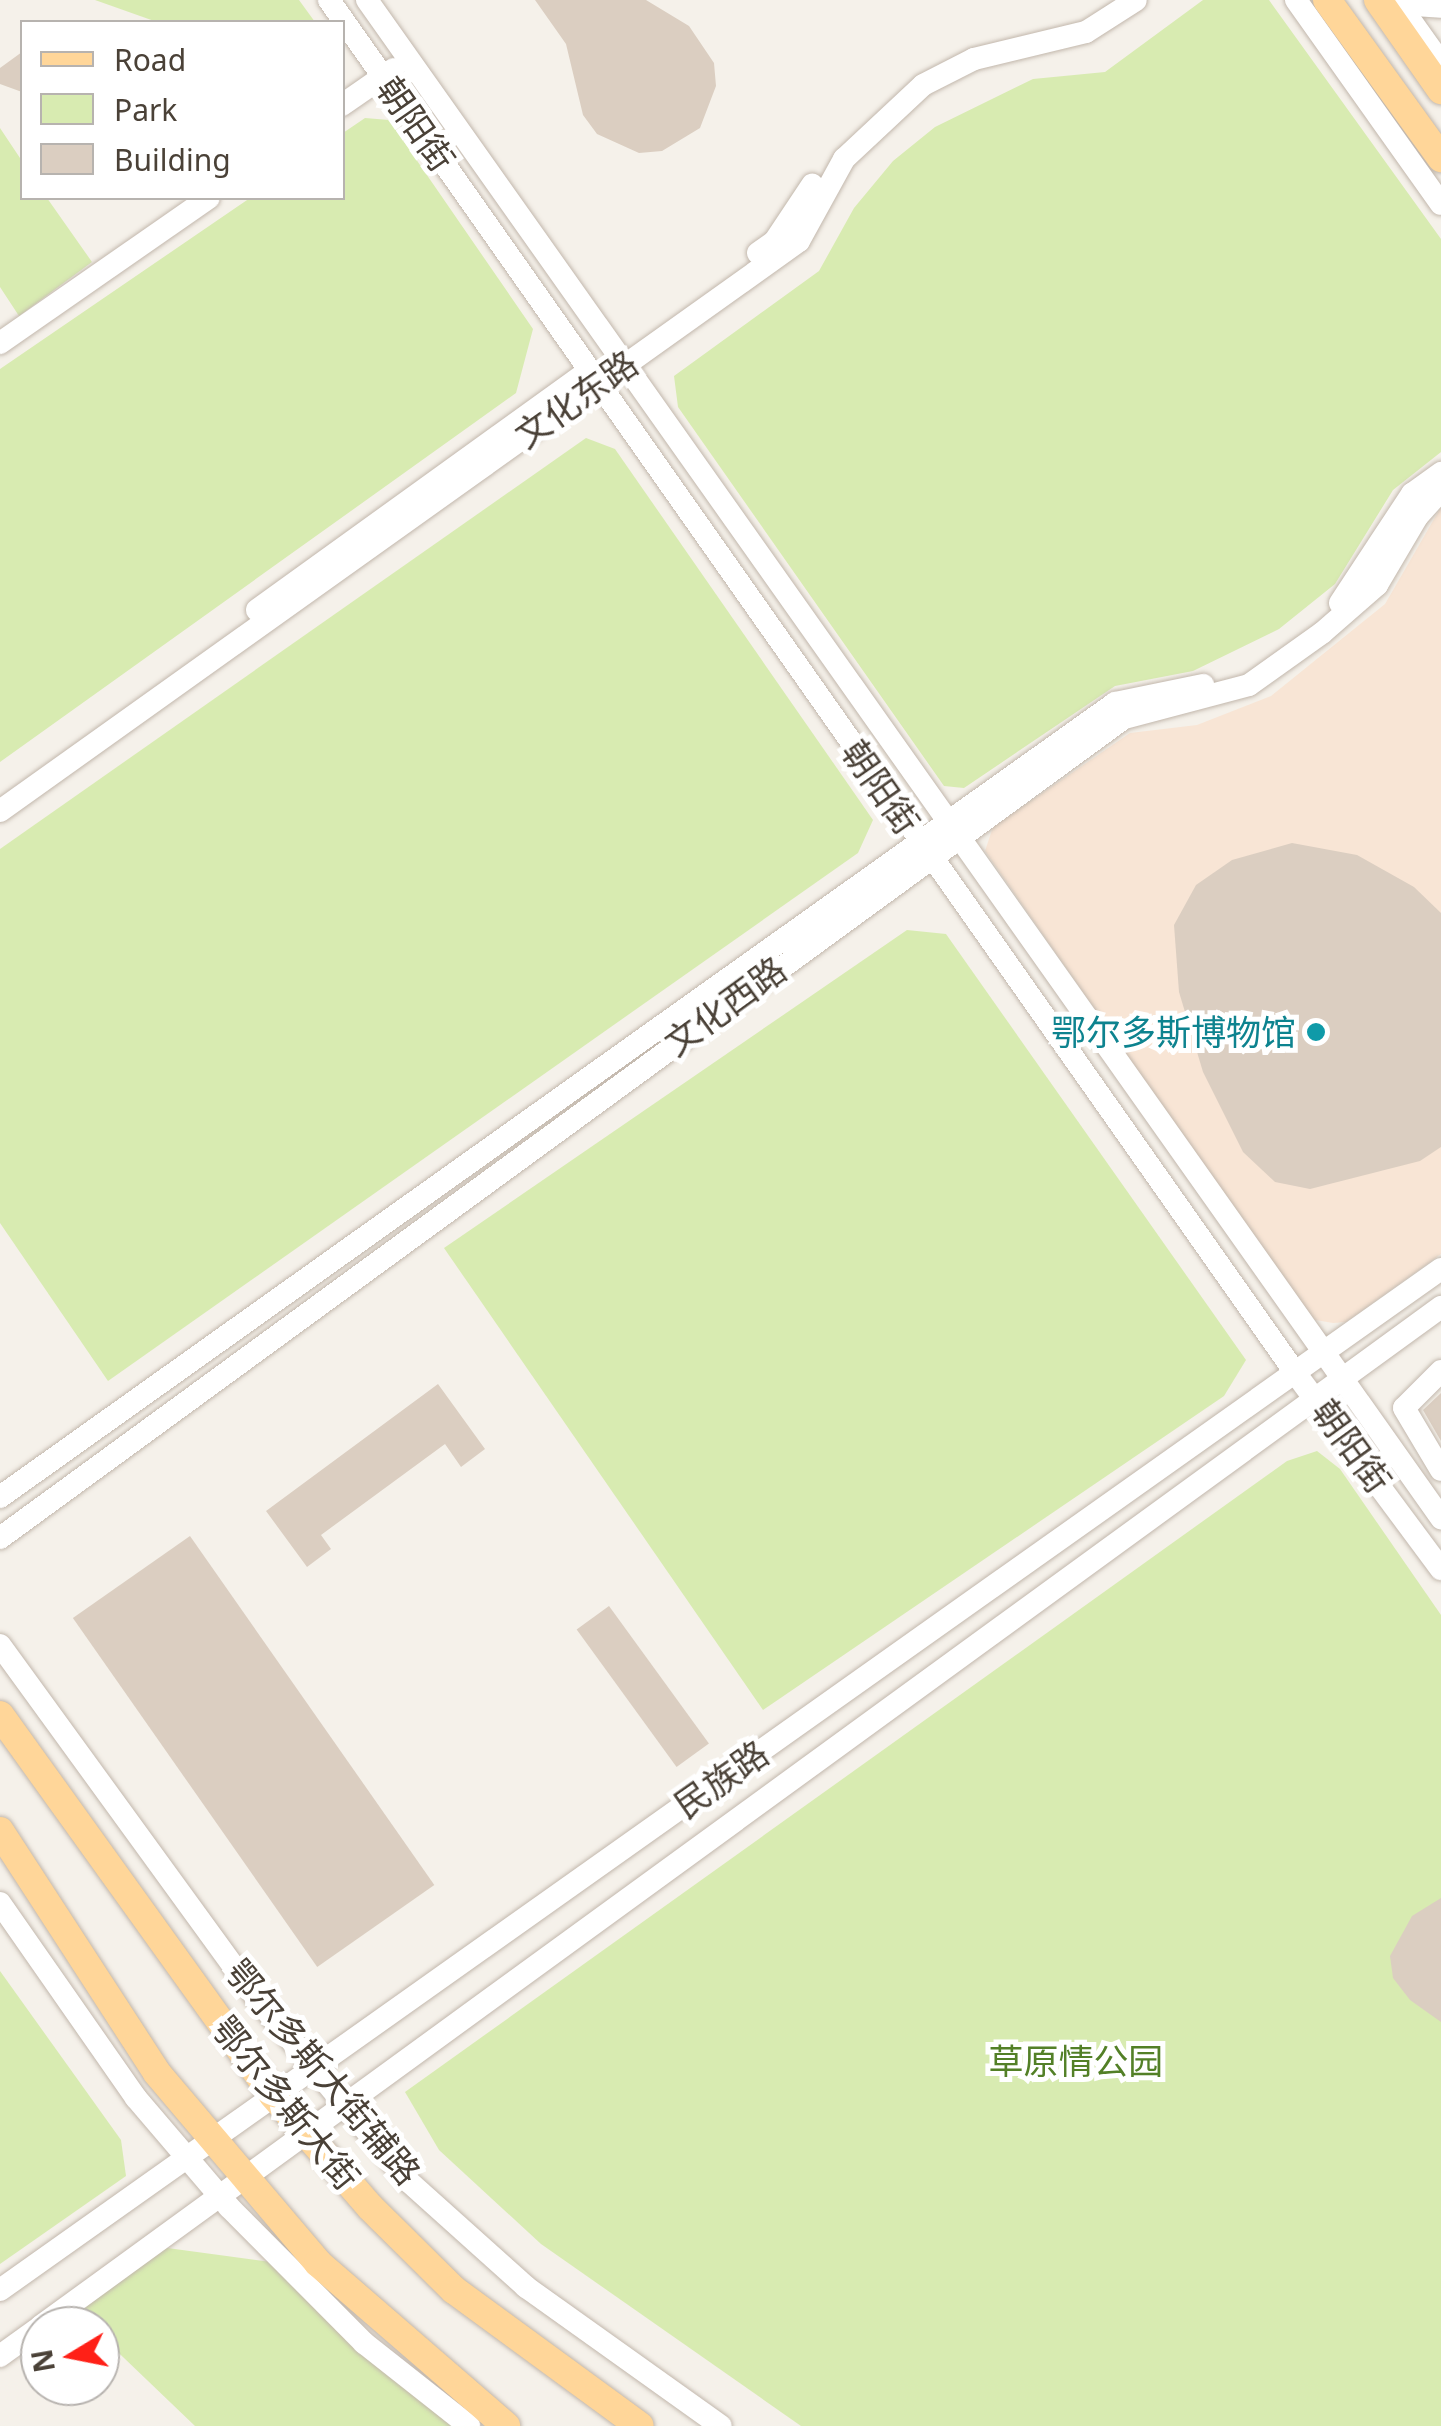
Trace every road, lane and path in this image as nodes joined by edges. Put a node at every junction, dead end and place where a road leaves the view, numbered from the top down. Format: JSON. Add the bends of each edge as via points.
{"nodes":[{"id":1,"x":367,"y":0,"type":"edge"},
{"id":2,"x":1115,"y":0,"type":"edge"},
{"id":3,"x":1136,"y":0,"type":"edge"},
{"id":4,"x":1296,"y":0,"type":"edge"},
{"id":5,"x":1327,"y":0,"type":"edge"},
{"id":6,"x":1378,"y":0,"type":"edge"},
{"id":7,"x":1406,"y":3,"type":"edge"},
{"id":8,"x":345,"y":23,"type":"edge"},
{"id":9,"x":1440,"y":23,"type":"edge"},
{"id":10,"x":408,"y":58,"type":"junction"},
{"id":11,"x":1441,"y":63,"type":"edge"},
{"id":12,"x":383,"y":77,"type":"junction"},
{"id":13,"x":1441,"y":90,"type":"edge"},
{"id":14,"x":345,"y":103,"type":"edge"},
{"id":15,"x":1441,"y":158,"type":"edge"},
{"id":16,"x":207,"y":200,"type":"edge"},
{"id":17,"x":1441,"y":204,"type":"edge"},
{"id":18,"x":0,"y":343,"type":"edge"},
{"id":19,"x":622,"y":357,"type":"junction"},
{"id":20,"x":592,"y":377,"type":"junction"},
{"id":21,"x":1441,"y":473,"type":"edge"},
{"id":22,"x":1441,"y":490,"type":"edge"},
{"id":23,"x":0,"y":792,"type":"edge"},
{"id":24,"x":0,"y":810,"type":"edge"},
{"id":25,"x":955,"y":827,"type":"junction"},
{"id":26,"x":925,"y":848,"type":"junction"},
{"id":27,"x":1441,"y":1269,"type":"edge"},
{"id":28,"x":1441,"y":1307,"type":"edge"},
{"id":29,"x":1323,"y":1352,"type":"junction"},
{"id":30,"x":1441,"y":1372,"type":"edge"},
{"id":31,"x":1296,"y":1374,"type":"junction"},
{"id":32,"x":1343,"y":1376,"type":"junction"},
{"id":33,"x":1317,"y":1398,"type":"junction"},
{"id":34,"x":1441,"y":1470,"type":"edge"},
{"id":35,"x":0,"y":1496,"type":"edge"},
{"id":36,"x":1441,"y":1518,"type":"edge"},
{"id":37,"x":0,"y":1538,"type":"edge"},
{"id":38,"x":1441,"y":1569,"type":"edge"},
{"id":39,"x":0,"y":1645,"type":"edge"},
{"id":40,"x":0,"y":1715,"type":"edge"},
{"id":41,"x":0,"y":1831,"type":"edge"},
{"id":42,"x":0,"y":1903,"type":"edge"},
{"id":43,"x":313,"y":2067,"type":"junction"},
{"id":44,"x":273,"y":2095,"type":"junction"},
{"id":45,"x":346,"y":2107,"type":"junction"},
{"id":46,"x":309,"y":2132,"type":"junction"},
{"id":47,"x":211,"y":2137,"type":"junction"},
{"id":48,"x":185,"y":2156,"type":"junction"},
{"id":49,"x":246,"y":2178,"type":"junction"},
{"id":50,"x":220,"y":2196,"type":"junction"},
{"id":51,"x":0,"y":2290,"type":"edge"},
{"id":52,"x":69,"y":2306,"type":"edge"},
{"id":53,"x":470,"y":2426,"type":"edge"},
{"id":54,"x":506,"y":2426,"type":"edge"},
{"id":55,"x":640,"y":2426,"type":"edge"},
{"id":56,"x":721,"y":2426,"type":"edge"}],
"edges":[{"from":1,"to":10,"type":"street","name":"朝阳街"},
{"from":2,"to":19,"type":"street","name":"文化东路","via":[[1080,25],[945,57],[889,96],[847,136],[774,242]]},
{"from":3,"to":19,"type":"street","name":"文化东路","via":[[1086,32],[974,59],[922,84],[844,159],[799,241]]},
{"from":4,"to":17,"type":"street"},
{"from":5,"to":15,"type":"main road"},
{"from":6,"to":13,"type":"main road"},
{"from":7,"to":9,"type":"street"},
{"from":7,"to":11,"type":"street"},
{"from":8,"to":12,"type":"street","name":"朝阳街"},
{"from":10,"to":12,"type":"street"},
{"from":10,"to":19,"type":"street","name":"朝阳街"},
{"from":12,"to":14,"type":"street"},
{"from":12,"to":20,"type":"street","name":"朝阳街"},
{"from":16,"to":18,"type":"street"},
{"from":19,"to":20,"type":"street","name":"文化东路"},
{"from":19,"to":25,"type":"street","name":"朝阳街"},
{"from":20,"to":23,"type":"street","name":"文化东路"},
{"from":20,"to":24,"type":"street","name":"文化东路"},
{"from":20,"to":26,"type":"street","name":"朝阳街"},
{"from":21,"to":25,"type":"street","name":"文化西路","via":[[1412,494],[1346,597],[1296,642],[1200,687],[1115,703]]},
{"from":22,"to":25,"type":"street","name":"文化西路","via":[[1376,585],[1249,686],[1124,718]]},
{"from":25,"to":26,"type":"street","name":"文化西路"},
{"from":25,"to":29,"type":"street","name":"朝阳街"},
{"from":26,"to":31,"type":"street","name":"朝阳街"},
{"from":26,"to":35,"type":"street","name":"文化西路"},
{"from":26,"to":37,"type":"street","name":"文化西路"},
{"from":27,"to":29,"type":"street","name":"民族路"},
{"from":28,"to":32,"type":"street","name":"民族路"},
{"from":29,"to":31,"type":"street","name":"民族路"},
{"from":29,"to":32,"type":"street","name":"朝阳街"},
{"from":30,"to":34,"type":"street","via":[[1404,1408]]},
{"from":31,"to":33,"type":"street","name":"朝阳街"},
{"from":31,"to":43,"type":"street","name":"民族路"},
{"from":32,"to":33,"type":"street","name":"民族路"},
{"from":32,"to":36,"type":"street","name":"朝阳街"},
{"from":33,"to":38,"type":"street","name":"朝阳街"},
{"from":33,"to":45,"type":"street","name":"民族路"},
{"from":39,"to":43,"type":"street","name":"鄂尔多斯大街辅路"},
{"from":40,"to":44,"type":"main road","name":"鄂尔多斯大街"},
{"from":41,"to":47,"type":"main road","via":[[157,2073]]},
{"from":42,"to":48,"type":"street","via":[[136,2098]]},
{"from":43,"to":44,"type":"street","name":"民族路"},
{"from":43,"to":45,"type":"street","name":"鄂尔多斯大街辅路"},
{"from":44,"to":46,"type":"main road","name":"鄂尔多斯大街"},
{"from":44,"to":47,"type":"street","name":"民族路"},
{"from":45,"to":46,"type":"street","name":"民族路"},
{"from":45,"to":56,"type":"street","name":"鄂尔多斯大街辅路","via":[[408,2180],[526,2287]]},
{"from":46,"to":49,"type":"street","name":"民族路"},
{"from":46,"to":55,"type":"main road","name":"鄂尔多斯大街","via":[[370,2207],[454,2290]]},
{"from":47,"to":48,"type":"street","name":"民族路"},
{"from":47,"to":49,"type":"main road"},
{"from":48,"to":50,"type":"street"},
{"from":48,"to":51,"type":"street","name":"民族路"},
{"from":49,"to":50,"type":"street","name":"民族路"},
{"from":49,"to":54,"type":"main road","via":[[318,2263]]},
{"from":50,"to":52,"type":"street","name":"民族路"},
{"from":50,"to":53,"type":"street","via":[[364,2342]]}]}
